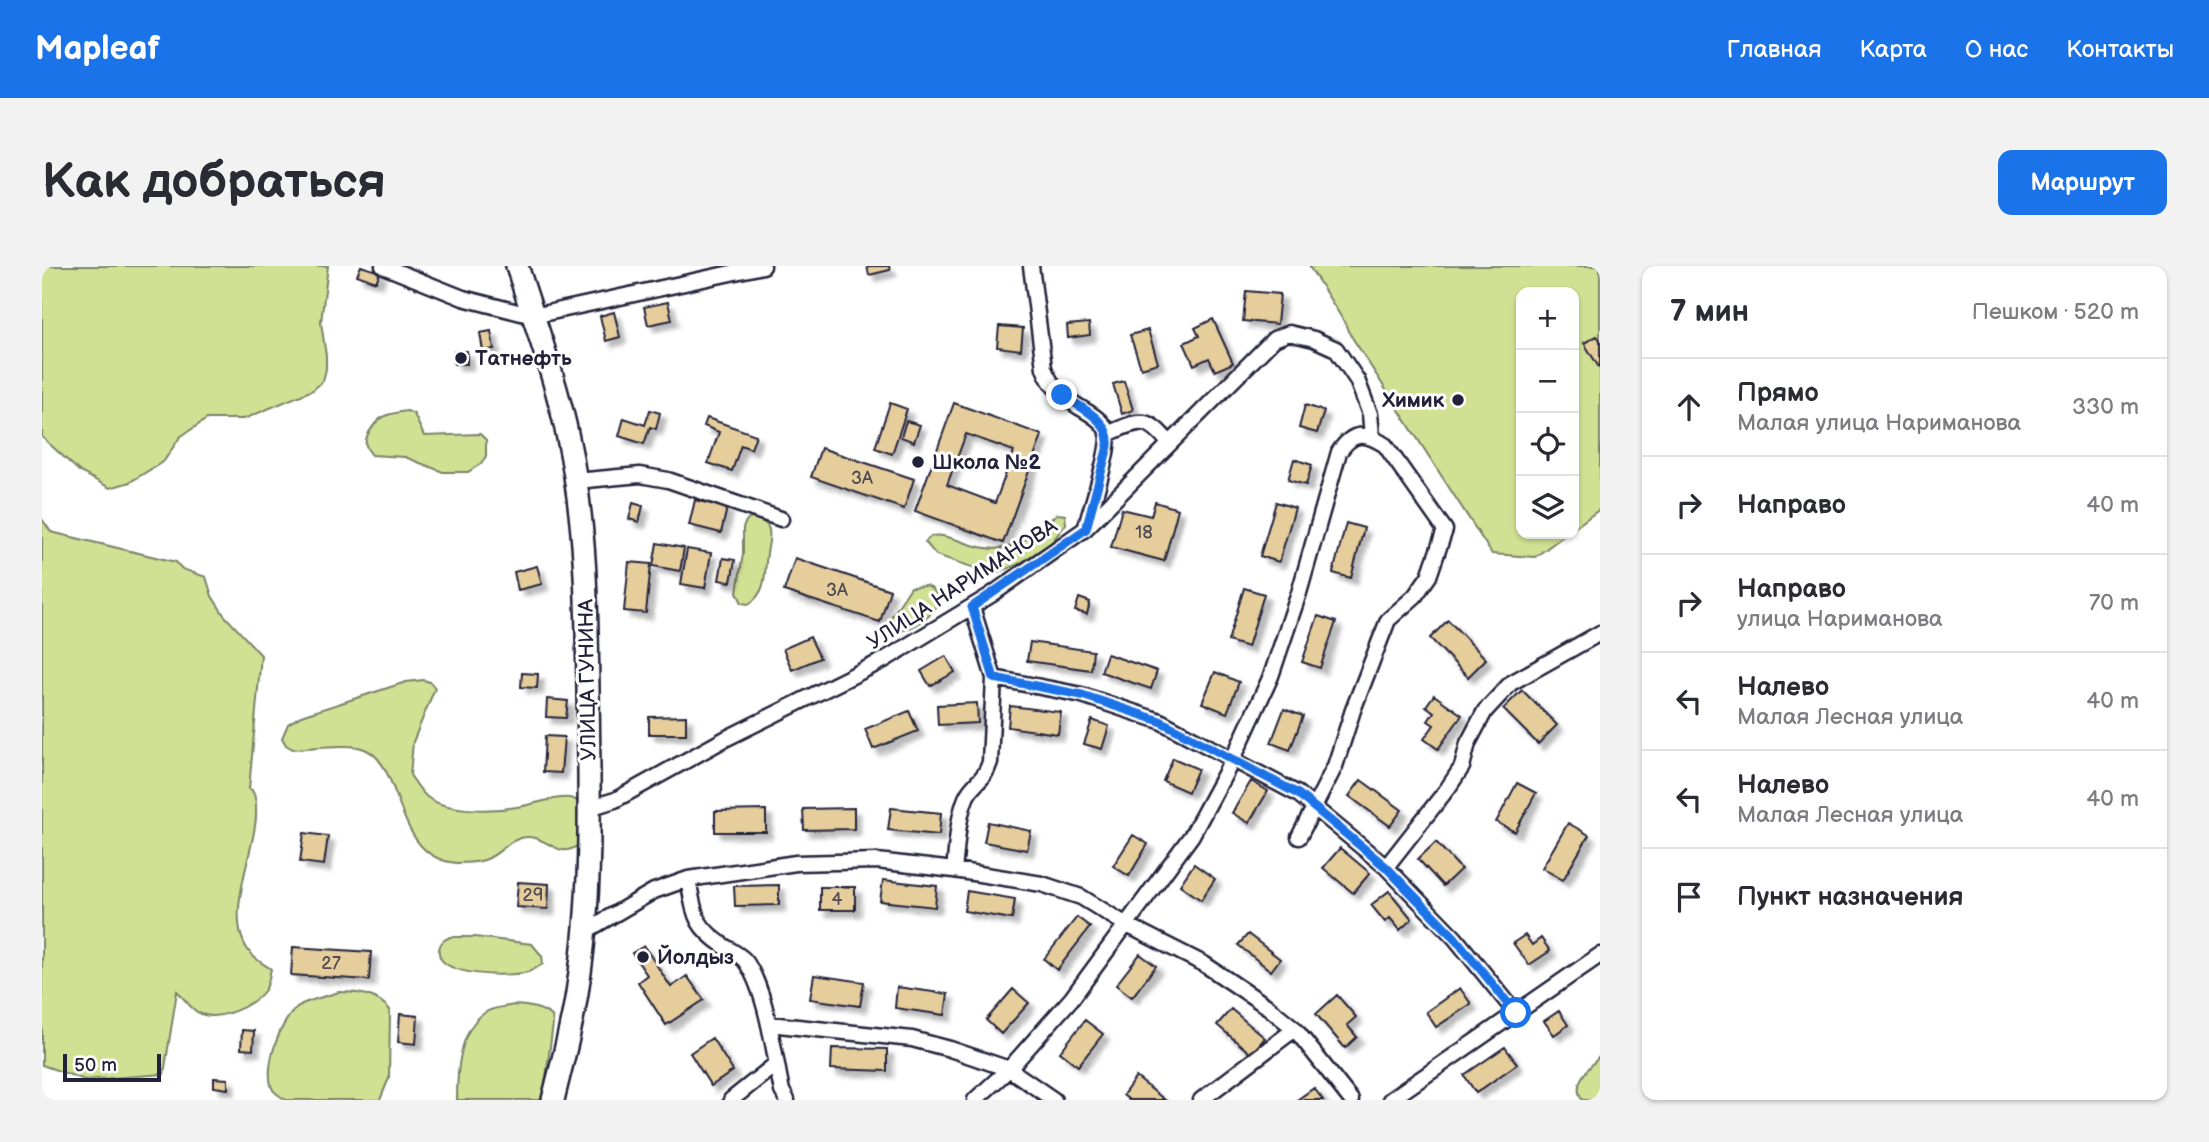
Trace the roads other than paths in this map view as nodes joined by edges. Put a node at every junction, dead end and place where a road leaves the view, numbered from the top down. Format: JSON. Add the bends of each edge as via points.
{"nodes":[{"id":1,"x":383,"y":266,"type":"edge"},
{"id":2,"x":517,"y":266,"type":"edge"},
{"id":3,"x":763,"y":266,"type":"edge"},
{"id":4,"x":1031,"y":266,"type":"edge"},
{"id":5,"x":533,"y":316,"type":"junction"},
{"id":6,"x":1107,"y":434,"type":"junction"},
{"id":7,"x":1366,"y":435,"type":"junction"},
{"id":8,"x":1169,"y":443,"type":"junction"},
{"id":9,"x":576,"y":481,"type":"junction"},
{"id":10,"x":780,"y":519,"type":"dead end"},
{"id":11,"x":1086,"y":529,"type":"junction"},
{"id":12,"x":972,"y":607,"type":"junction"},
{"id":13,"x":1600,"y":633,"type":"edge"},
{"id":14,"x":994,"y":678,"type":"junction"},
{"id":15,"x":1233,"y":759,"type":"junction"},
{"id":16,"x":589,"y":808,"type":"junction"},
{"id":17,"x":1314,"y":808,"type":"junction"},
{"id":18,"x":1299,"y":837,"type":"dead end"},
{"id":19,"x":1386,"y":867,"type":"junction"},
{"id":20,"x":954,"y":870,"type":"junction"},
{"id":21,"x":688,"y":879,"type":"junction"},
{"id":22,"x":1125,"y":924,"type":"junction"},
{"id":23,"x":584,"y":932,"type":"junction"},
{"id":24,"x":1600,"y":955,"type":"edge"},
{"id":25,"x":1516,"y":1013,"type":"junction"},
{"id":26,"x":769,"y":1024,"type":"junction"},
{"id":27,"x":1295,"y":1029,"type":"junction"},
{"id":28,"x":776,"y":1064,"type":"junction"},
{"id":29,"x":1009,"y":1069,"type":"junction"},
{"id":30,"x":553,"y":1100,"type":"edge"},
{"id":31,"x":732,"y":1100,"type":"edge"},
{"id":32,"x":787,"y":1100,"type":"edge"},
{"id":33,"x":975,"y":1100,"type":"edge"},
{"id":34,"x":1054,"y":1100,"type":"edge"},
{"id":35,"x":1201,"y":1100,"type":"edge"},
{"id":36,"x":1351,"y":1100,"type":"edge"},
{"id":37,"x":1390,"y":1100,"type":"edge"}],
"edges":[{"from":1,"to":5,"type":"street","via":[[463,298]]},
{"from":2,"to":5,"type":"main road","name":"УЛИЦА ГУНИНА"},
{"from":3,"to":5,"type":"street"},
{"from":4,"to":6,"type":"street","via":[[1049,381],[1099,420]]},
{"from":5,"to":9,"type":"main road","name":"УЛИЦА ГУНИНА","via":[[558,393]]},
{"from":6,"to":8,"type":"street","via":[[1138,422],[1156,426]]},
{"from":6,"to":11,"type":"street","via":[[1108,446]]},
{"from":7,"to":8,"type":"street","name":"УЛИЦА НАРИМАНОВА","via":[[1370,414],[1357,380],[1336,349],[1289,333],[1274,339]]},
{"from":7,"to":15,"type":"street","via":[[1347,440],[1339,452],[1271,676]]},
{"from":7,"to":17,"type":"street","via":[[1385,445],[1445,530],[1429,576],[1388,620],[1335,766]]},
{"from":8,"to":11,"type":"street","name":"УЛИЦА НАРИМАНОВА"},
{"from":9,"to":10,"type":"street","via":[[640,475],[659,478]]},
{"from":9,"to":16,"type":"main road","name":"УЛИЦА ГУНИНА","via":[[587,598]]},
{"from":11,"to":12,"type":"street","name":"УЛИЦА НАРИМАНОВА"},
{"from":12,"to":14,"type":"street"},
{"from":12,"to":16,"type":"street","name":"УЛИЦА НАРИМАНОВА","via":[[884,660],[615,800]]},
{"from":13,"to":19,"type":"street","via":[[1511,682],[1485,711],[1468,743],[1462,767],[1448,788]]},
{"from":14,"to":15,"type":"street","via":[[1082,695],[1160,721]]},
{"from":14,"to":20,"type":"street","via":[[990,762],[963,807]]},
{"from":15,"to":17,"type":"street","via":[[1298,794]]},
{"from":15,"to":22,"type":"street","via":[[1192,835]]},
{"from":16,"to":23,"type":"main road","name":"УЛИЦА ГУНИНА"},
{"from":17,"to":18,"type":"street"},
{"from":17,"to":19,"type":"street"},
{"from":19,"to":25,"type":"street","via":[[1455,938]]},
{"from":20,"to":21,"type":"street","via":[[877,861],[796,863]]},
{"from":20,"to":22,"type":"street","via":[[1049,886],[1081,897]]},
{"from":21,"to":23,"type":"street","via":[[654,891]]},
{"from":21,"to":26,"type":"street","via":[[695,916],[704,932],[744,959]]},
{"from":22,"to":27,"type":"street","via":[[1204,964]]},
{"from":22,"to":29,"type":"street","via":[[1072,998]]},
{"from":23,"to":30,"type":"main road","name":"УЛИЦА ГУНИНА","via":[[578,988]]},
{"from":24,"to":25,"type":"street"},
{"from":25,"to":37,"type":"street"},
{"from":26,"to":28,"type":"street"},
{"from":26,"to":29,"type":"street","via":[[912,1040]]},
{"from":27,"to":35,"type":"street"},
{"from":27,"to":36,"type":"street"},
{"from":28,"to":31,"type":"street"},
{"from":28,"to":32,"type":"street"},
{"from":29,"to":33,"type":"street"},
{"from":29,"to":34,"type":"street"}]}
